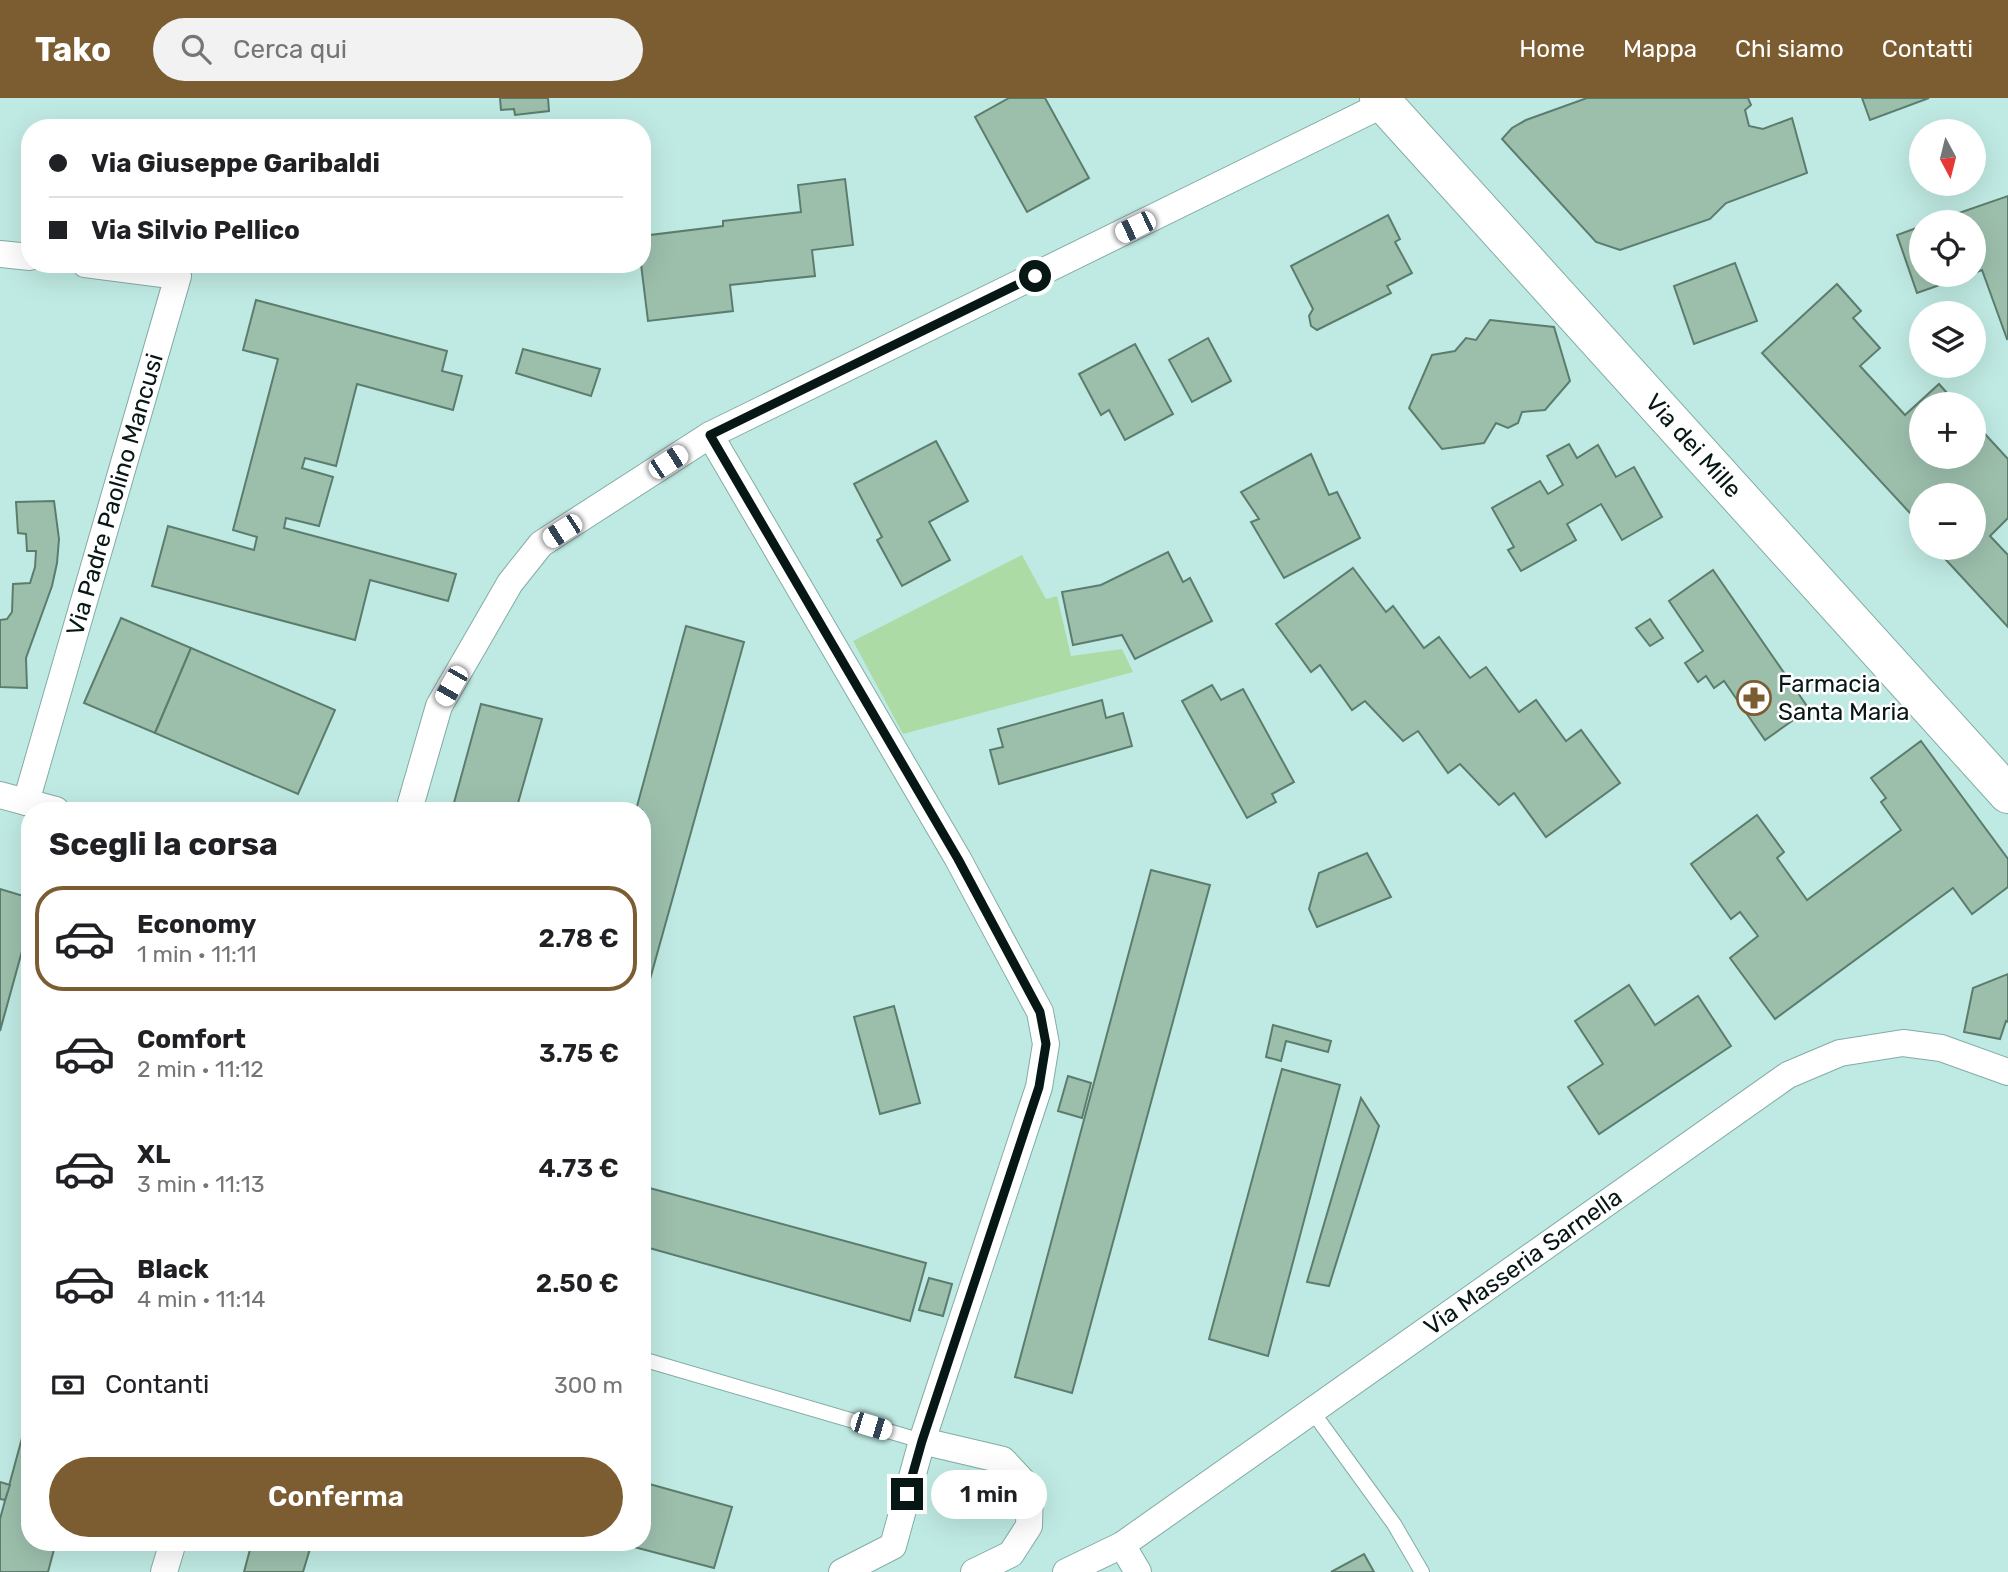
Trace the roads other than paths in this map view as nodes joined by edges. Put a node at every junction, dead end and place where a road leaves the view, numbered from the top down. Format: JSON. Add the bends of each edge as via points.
{"nodes":[{"id":1,"x":1382,"y":101,"type":"edge"},
{"id":2,"x":0,"y":254,"type":"edge"},
{"id":3,"x":21,"y":256,"type":"edge"},
{"id":4,"x":155,"y":273,"type":"edge"},
{"id":5,"x":710,"y":435,"type":"junction"},
{"id":6,"x":2008,"y":794,"type":"edge"},
{"id":7,"x":0,"y":795,"type":"edge"},
{"id":8,"x":26,"y":802,"type":"joint"},
{"id":9,"x":411,"y":802,"type":"edge"},
{"id":10,"x":2008,"y":1072,"type":"edge"},
{"id":11,"x":651,"y":1362,"type":"edge"},
{"id":12,"x":1312,"y":1411,"type":"junction"},
{"id":13,"x":922,"y":1441,"type":"junction"},
{"id":14,"x":1122,"y":1545,"type":"junction"},
{"id":15,"x":170,"y":1551,"type":"edge"},
{"id":16,"x":163,"y":1572,"type":"edge"},
{"id":17,"x":842,"y":1572,"type":"edge"},
{"id":18,"x":974,"y":1572,"type":"edge"},
{"id":19,"x":1066,"y":1572,"type":"edge"},
{"id":20,"x":1138,"y":1572,"type":"edge"},
{"id":21,"x":1422,"y":1572,"type":"edge"}],
"edges":[{"from":1,"to":5,"type":"street"},
{"from":1,"to":6,"type":"street","name":"Via dei Mille"},
{"from":2,"to":3,"type":"street"},
{"from":4,"to":8,"type":"street","name":"Via Padre Paolino Mancusi","via":[[178,276]]},
{"from":5,"to":9,"type":"street","via":[[541,544],[510,583],[439,706]]},
{"from":5,"to":13,"type":"street","via":[[958,859],[1040,1012],[1046,1044],[1039,1087]]},
{"from":7,"to":8,"type":"street"},
{"from":10,"to":12,"type":"street","name":"Via Masseria Sarnella","via":[[1941,1048],[1903,1043],[1840,1053],[1788,1075]]},
{"from":11,"to":13,"type":"lane"},
{"from":12,"to":14,"type":"street","name":"Via Masseria Sarnella"},
{"from":12,"to":21,"type":"lane","via":[[1394,1524]]},
{"from":13,"to":17,"type":"street","via":[[893,1546]]},
{"from":13,"to":18,"type":"street","via":[[1003,1460],[1030,1489],[1029,1526],[1011,1554]]},
{"from":14,"to":19,"type":"street","name":"Via Masseria Sarnella"},
{"from":14,"to":20,"type":"street"},
{"from":15,"to":16,"type":"street"}]}
